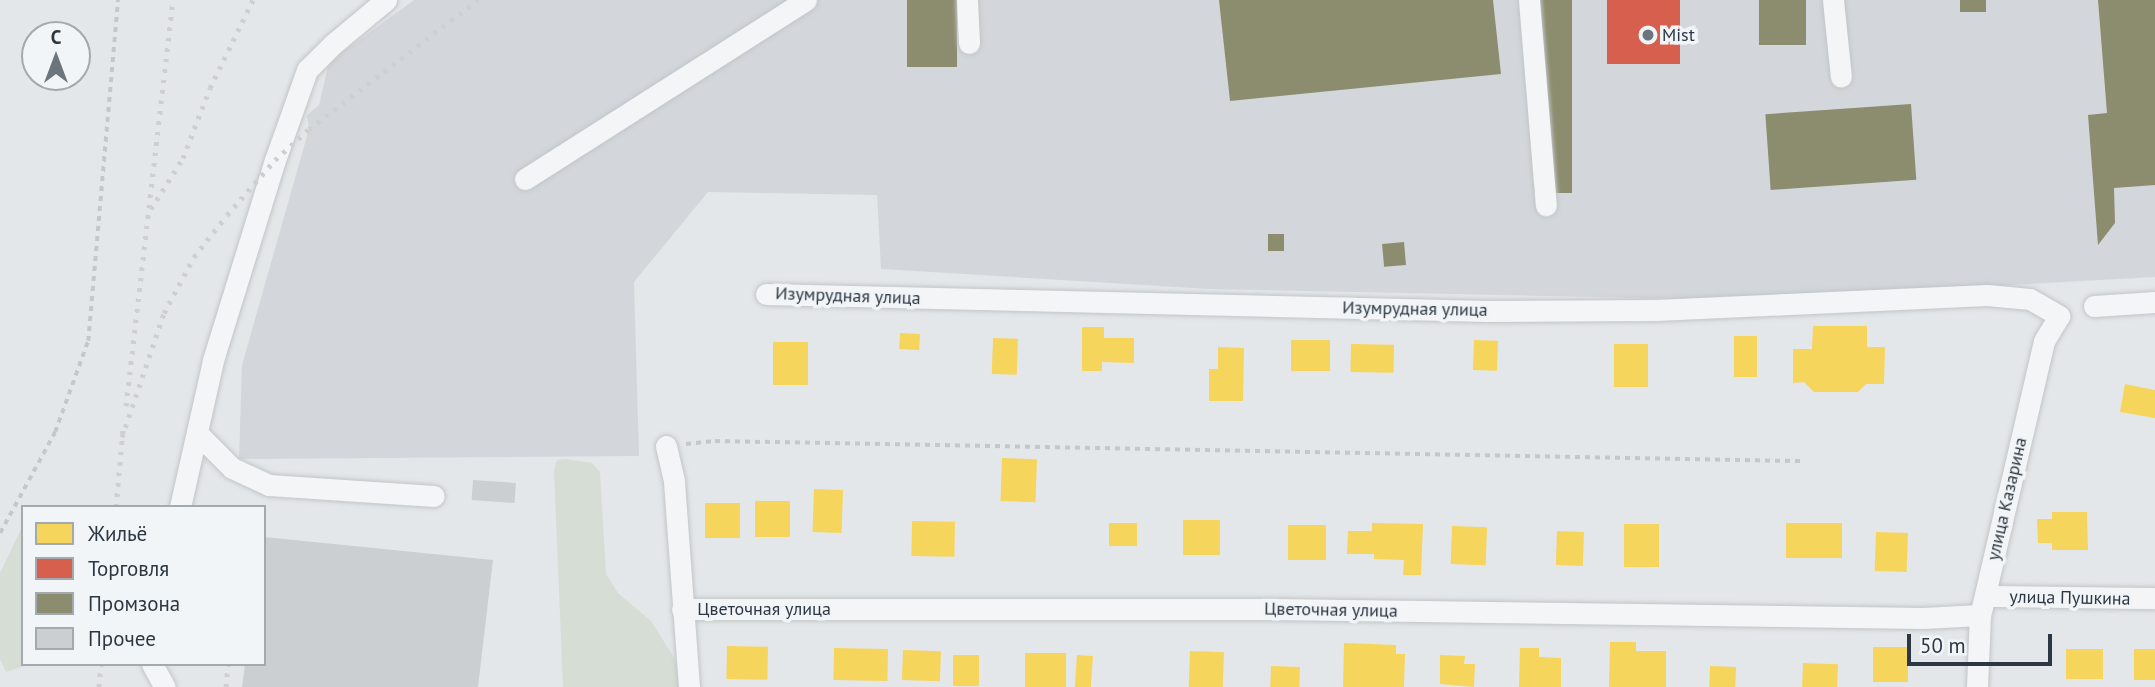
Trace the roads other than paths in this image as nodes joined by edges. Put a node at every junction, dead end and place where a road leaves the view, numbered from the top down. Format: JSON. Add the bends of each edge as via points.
{"nodes":[{"id":1,"x":386,"y":0,"type":"edge"},
{"id":2,"x":806,"y":0,"type":"edge"},
{"id":3,"x":967,"y":0,"type":"edge"},
{"id":4,"x":1528,"y":0,"type":"edge"},
{"id":5,"x":1833,"y":0,"type":"edge"},
{"id":6,"x":969,"y":43,"type":"dead end"},
{"id":7,"x":1841,"y":77,"type":"dead end"},
{"id":8,"x":525,"y":179,"type":"dead end"},
{"id":9,"x":1546,"y":205,"type":"dead end"},
{"id":10,"x":766,"y":294,"type":"dead end"},
{"id":11,"x":2155,"y":302,"type":"edge"},
{"id":12,"x":2094,"y":306,"type":"dead end"},
{"id":13,"x":2059,"y":316,"type":"joint"},
{"id":14,"x":197,"y":433,"type":"junction"},
{"id":15,"x":666,"y":446,"type":"road end"},
{"id":16,"x":433,"y":496,"type":"dead end"},
{"id":17,"x":180,"y":505,"type":"edge"},
{"id":18,"x":2155,"y":598,"type":"edge"},
{"id":19,"x":1982,"y":606,"type":"junction"},
{"id":20,"x":682,"y":609,"type":"junction"},
{"id":21,"x":153,"y":666,"type":"edge"},
{"id":22,"x":165,"y":687,"type":"edge"},
{"id":23,"x":689,"y":687,"type":"edge"},
{"id":24,"x":1977,"y":687,"type":"edge"}],
"edges":[{"from":1,"to":14,"type":"street","via":[[307,70],[214,360]]},
{"from":2,"to":8,"type":"street"},
{"from":3,"to":6,"type":"street"},
{"from":4,"to":9,"type":"street"},
{"from":5,"to":7,"type":"street"},
{"from":10,"to":13,"type":"street","name":"Изумрудная улица","via":[[1489,311],[1656,310],[1987,295],[2030,299]]},
{"from":11,"to":12,"type":"street"},
{"from":13,"to":19,"type":"street","name":"улица Казарина","via":[[2044,341]]},
{"from":14,"to":16,"type":"street","via":[[232,468],[269,485]]},
{"from":14,"to":17,"type":"street"},
{"from":15,"to":20,"type":"street","via":[[674,482]]},
{"from":18,"to":19,"type":"street","name":"улица Пушкина"},
{"from":19,"to":20,"type":"street","name":"Цветочная улица","via":[[1923,618],[1258,609]]},
{"from":19,"to":24,"type":"street","name":"улица Казарина"},
{"from":20,"to":23,"type":"street"},
{"from":21,"to":22,"type":"street"}]}
